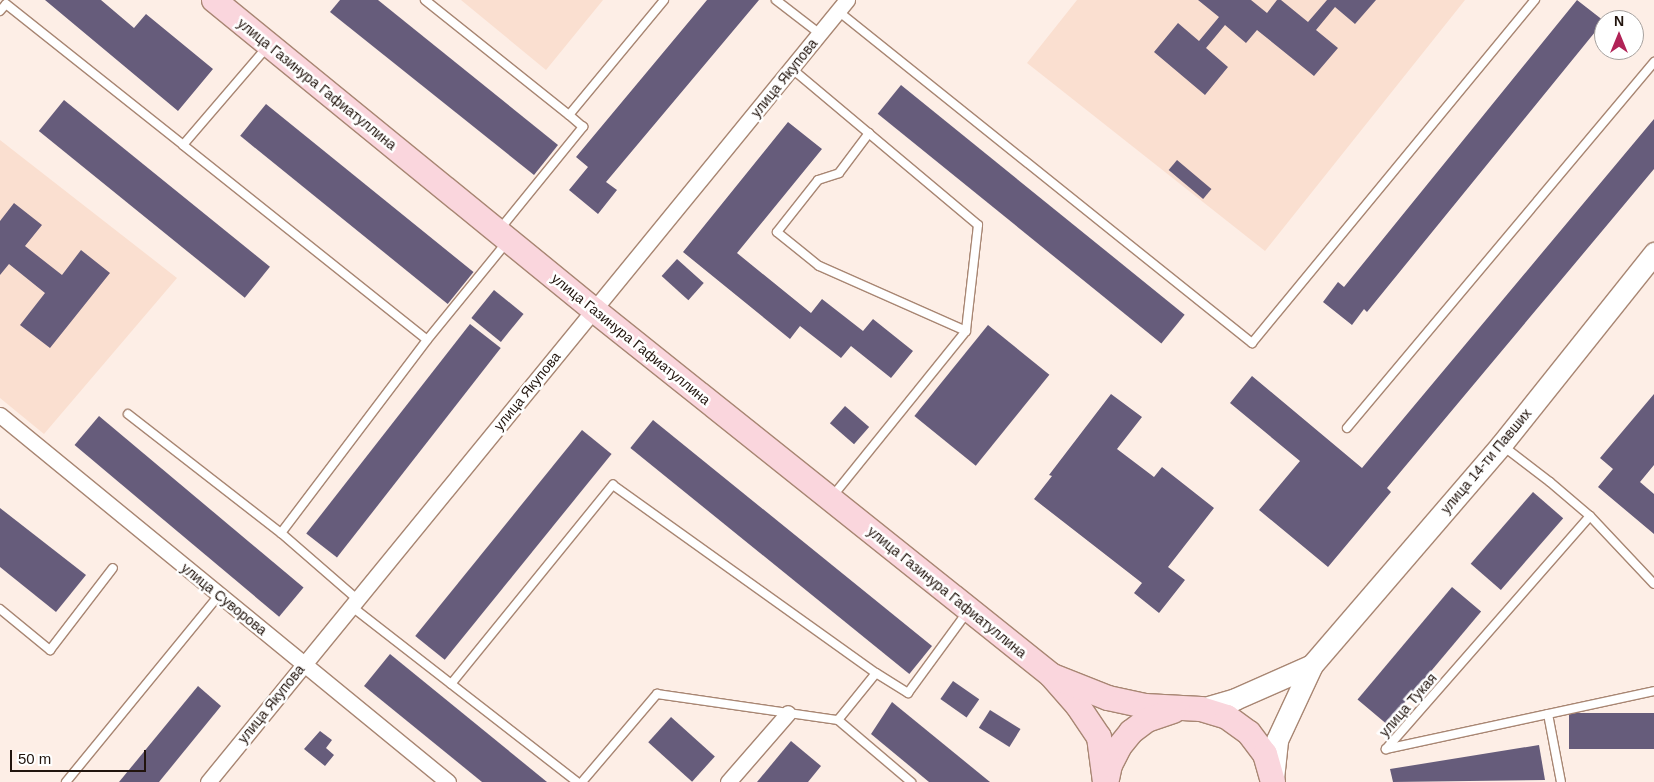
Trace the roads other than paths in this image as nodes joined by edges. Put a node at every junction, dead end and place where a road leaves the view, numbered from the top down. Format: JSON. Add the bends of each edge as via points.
{"nodes":[{"id":1,"x":214,"y":0,"type":"edge"},
{"id":2,"x":425,"y":0,"type":"edge"},
{"id":3,"x":664,"y":0,"type":"edge"},
{"id":4,"x":776,"y":0,"type":"edge"},
{"id":5,"x":1535,"y":0,"type":"edge"},
{"id":6,"x":843,"y":5,"type":"edge"},
{"id":7,"x":0,"y":11,"type":"edge"},
{"id":8,"x":820,"y":34,"type":"junction"},
{"id":9,"x":269,"y":45,"type":"junction"},
{"id":10,"x":1654,"y":62,"type":"edge"},
{"id":11,"x":792,"y":68,"type":"junction"},
{"id":12,"x":569,"y":115,"type":"junction"},
{"id":13,"x":869,"y":134,"type":"junction"},
{"id":14,"x":183,"y":145,"type":"junction"},
{"id":15,"x":503,"y":236,"type":"junction"},
{"id":16,"x":1654,"y":253,"type":"edge"},
{"id":17,"x":594,"y":310,"type":"junction"},
{"id":18,"x":966,"y":331,"type":"junction"},
{"id":19,"x":427,"y":340,"type":"junction"},
{"id":20,"x":128,"y":414,"type":"dead end"},
{"id":21,"x":0,"y":415,"type":"edge"},
{"id":22,"x":1347,"y":428,"type":"dead end"},
{"id":23,"x":1501,"y":445,"type":"junction"},
{"id":24,"x":830,"y":498,"type":"junction"},
{"id":25,"x":1590,"y":516,"type":"junction"},
{"id":26,"x":281,"y":533,"type":"junction"},
{"id":27,"x":113,"y":568,"type":"dead end"},
{"id":28,"x":1654,"y":584,"type":"edge"},
{"id":29,"x":219,"y":595,"type":"junction"},
{"id":30,"x":354,"y":602,"type":"junction"},
{"id":31,"x":0,"y":609,"type":"edge"},
{"id":32,"x":969,"y":610,"type":"junction"},
{"id":33,"x":303,"y":664,"type":"junction"},
{"id":34,"x":1312,"y":665,"type":"junction"},
{"id":35,"x":876,"y":673,"type":"junction"},
{"id":36,"x":1051,"y":675,"type":"junction"},
{"id":37,"x":451,"y":684,"type":"junction"},
{"id":38,"x":1654,"y":690,"type":"edge"},
{"id":39,"x":1193,"y":709,"type":"junction"},
{"id":40,"x":788,"y":713,"type":"junction"},
{"id":41,"x":1548,"y":714,"type":"junction"},
{"id":42,"x":838,"y":720,"type":"junction"},
{"id":43,"x":1273,"y":781,"type":"edge"},
{"id":44,"x":66,"y":782,"type":"edge"},
{"id":45,"x":208,"y":782,"type":"edge"},
{"id":46,"x":448,"y":782,"type":"edge"},
{"id":47,"x":577,"y":782,"type":"edge"},
{"id":48,"x":582,"y":782,"type":"edge"},
{"id":49,"x":728,"y":782,"type":"edge"},
{"id":50,"x":911,"y":782,"type":"edge"},
{"id":51,"x":1106,"y":782,"type":"edge"},
{"id":52,"x":1561,"y":782,"type":"edge"}],
"edges":[{"from":1,"to":9,"type":"main road","name":"улица Газинура Гафиатуллина"},
{"from":2,"to":12,"type":"lane"},
{"from":3,"to":12,"type":"lane"},
{"from":4,"to":8,"type":"lane"},
{"from":5,"to":6,"type":"lane","via":[[1252,343]]},
{"from":6,"to":8,"type":"street","name":"улица Якупова"},
{"from":7,"to":14,"type":"lane","via":[[6,4]]},
{"from":8,"to":11,"type":"street","name":"улица Якупова"},
{"from":9,"to":14,"type":"lane"},
{"from":9,"to":15,"type":"main road","name":"улица Газинура Гафиатуллина"},
{"from":10,"to":22,"type":"lane"},
{"from":11,"to":13,"type":"lane"},
{"from":11,"to":17,"type":"street","name":"улица Якупова"},
{"from":12,"to":15,"type":"lane","via":[[583,127]]},
{"from":13,"to":18,"type":"lane","via":[[978,225]]},
{"from":13,"to":18,"type":"lane","via":[[840,173],[818,180],[777,232],[819,266]]},
{"from":14,"to":19,"type":"lane"},
{"from":15,"to":17,"type":"main road","name":"улица Газинура Гафиатуллина"},
{"from":15,"to":19,"type":"lane"},
{"from":16,"to":23,"type":"street","name":"улица 14-ти Павших"},
{"from":17,"to":24,"type":"main road","name":"улица Газинура Гафиатуллина"},
{"from":17,"to":30,"type":"street","name":"улица Якупова"},
{"from":18,"to":24,"type":"lane"},
{"from":19,"to":26,"type":"lane"},
{"from":20,"to":26,"type":"lane"},
{"from":21,"to":29,"type":"street","name":"улица Суворова"},
{"from":23,"to":25,"type":"lane"},
{"from":23,"to":34,"type":"street","name":"улица 14-ти Павших"},
{"from":24,"to":32,"type":"main road","name":"улица Газинура Гафиатуллина"},
{"from":25,"to":28,"type":"lane"},
{"from":25,"to":41,"type":"lane","name":"улица Тукая","via":[[1386,749]]},
{"from":26,"to":30,"type":"lane"},
{"from":27,"to":31,"type":"lane","via":[[50,650]]},
{"from":29,"to":33,"type":"street","name":"улица Суворова"},
{"from":29,"to":44,"type":"lane"},
{"from":30,"to":33,"type":"street","name":"улица Якупова"},
{"from":30,"to":37,"type":"lane"},
{"from":32,"to":35,"type":"lane","via":[[908,693]]},
{"from":32,"to":36,"type":"main road","name":"улица Газинура Гафиатуллина"},
{"from":33,"to":45,"type":"street","name":"улица Якупова"},
{"from":33,"to":46,"type":"street","name":"улица Суворова"},
{"from":34,"to":39,"type":"street","via":[[1235,699]]},
{"from":34,"to":43,"type":"street","via":[[1277,740]]},
{"from":35,"to":37,"type":"lane","via":[[613,485]]},
{"from":35,"to":42,"type":"lane"},
{"from":36,"to":39,"type":"main road","via":[[1108,698],[1145,706]]},
{"from":36,"to":51,"type":"main road","via":[[1099,737]]},
{"from":37,"to":47,"type":"lane"},
{"from":38,"to":41,"type":"lane","name":"улица Тукая"},
{"from":39,"to":43,"type":"main road","via":[[1227,717],[1249,733],[1265,754]]},
{"from":39,"to":51,"type":"main road","via":[[1165,712],[1131,732],[1119,747]]},
{"from":40,"to":42,"type":"lane"},
{"from":40,"to":48,"type":"lane","via":[[657,694]]},
{"from":40,"to":49,"type":"street"},
{"from":41,"to":52,"type":"lane"},
{"from":42,"to":50,"type":"lane"}]}
